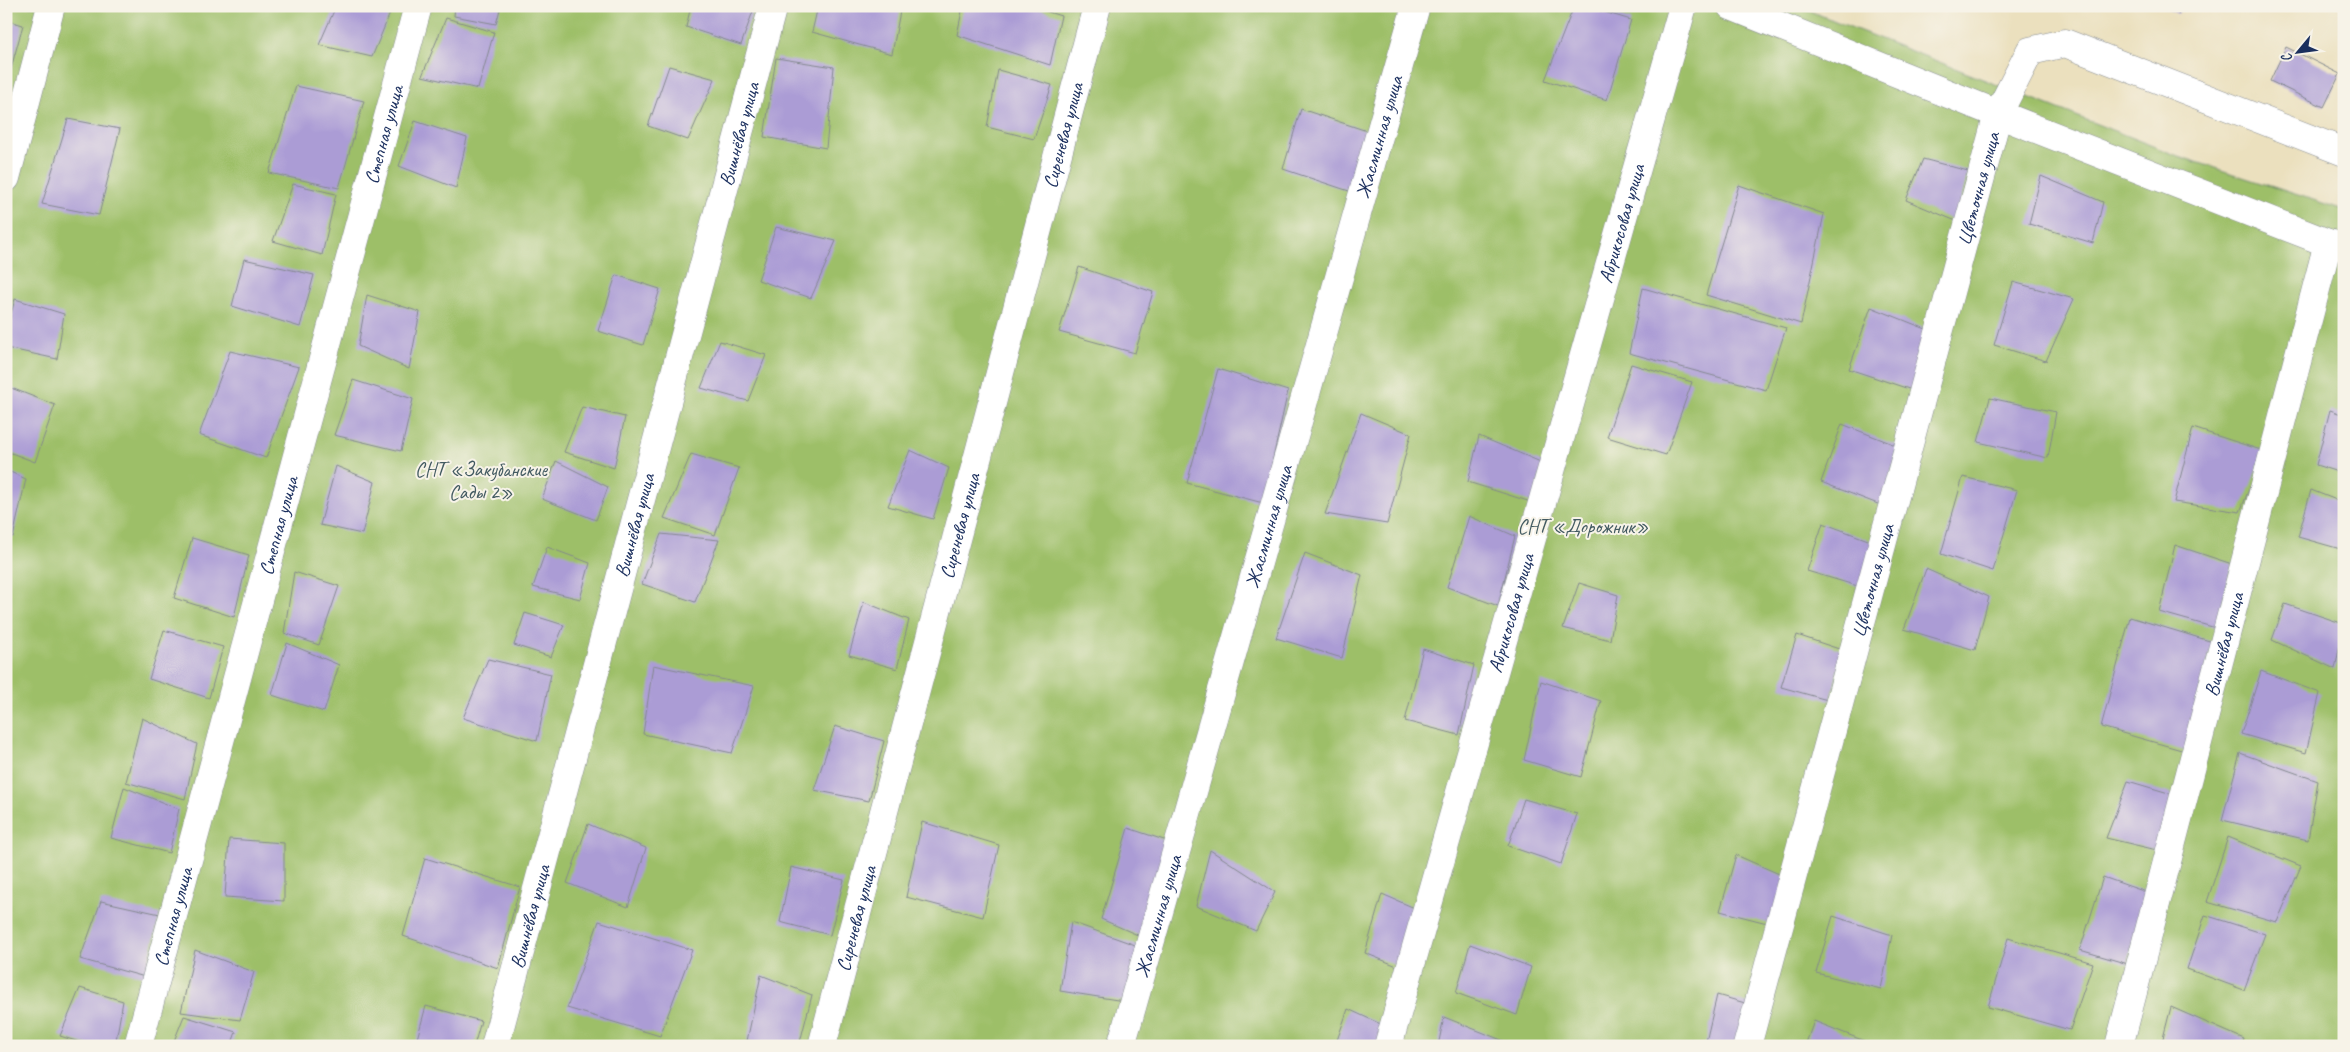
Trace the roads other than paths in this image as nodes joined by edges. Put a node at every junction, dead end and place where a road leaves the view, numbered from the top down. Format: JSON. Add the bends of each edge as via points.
{"nodes":[{"id":1,"x":51,"y":6,"type":"edge"},
{"id":2,"x":418,"y":6,"type":"edge"},
{"id":3,"x":773,"y":6,"type":"edge"},
{"id":4,"x":1097,"y":6,"type":"edge"},
{"id":5,"x":1416,"y":6,"type":"edge"},
{"id":6,"x":1682,"y":6,"type":"edge"},
{"id":7,"x":1732,"y":6,"type":"edge"},
{"id":8,"x":1998,"y":114,"type":"junction"},
{"id":9,"x":2344,"y":152,"type":"edge"},
{"id":10,"x":6,"y":178,"type":"edge"},
{"id":11,"x":2336,"y":245,"type":"edge"},
{"id":12,"x":138,"y":1046,"type":"edge"},
{"id":13,"x":496,"y":1046,"type":"edge"},
{"id":14,"x":822,"y":1046,"type":"edge"},
{"id":15,"x":1121,"y":1046,"type":"edge"},
{"id":16,"x":1388,"y":1046,"type":"edge"},
{"id":17,"x":1747,"y":1046,"type":"edge"},
{"id":18,"x":2120,"y":1046,"type":"edge"}],
"edges":[{"from":1,"to":10,"type":"street"},
{"from":2,"to":12,"type":"street","name":"Степная улица"},
{"from":3,"to":13,"type":"street","name":"Вишнёвая улица"},
{"from":4,"to":14,"type":"street","name":"Сиреневая улица"},
{"from":5,"to":15,"type":"street","name":"Жасминная улица"},
{"from":6,"to":16,"type":"street","name":"Абрикосовая улица"},
{"from":7,"to":8,"type":"street"},
{"from":8,"to":9,"type":"street","name":"Цветочная улица","via":[[2030,51],[2065,43]]},
{"from":8,"to":11,"type":"street"},
{"from":8,"to":17,"type":"street","name":"Цветочная улица"},
{"from":11,"to":18,"type":"street","name":"Вишнёвая улица"}]}
